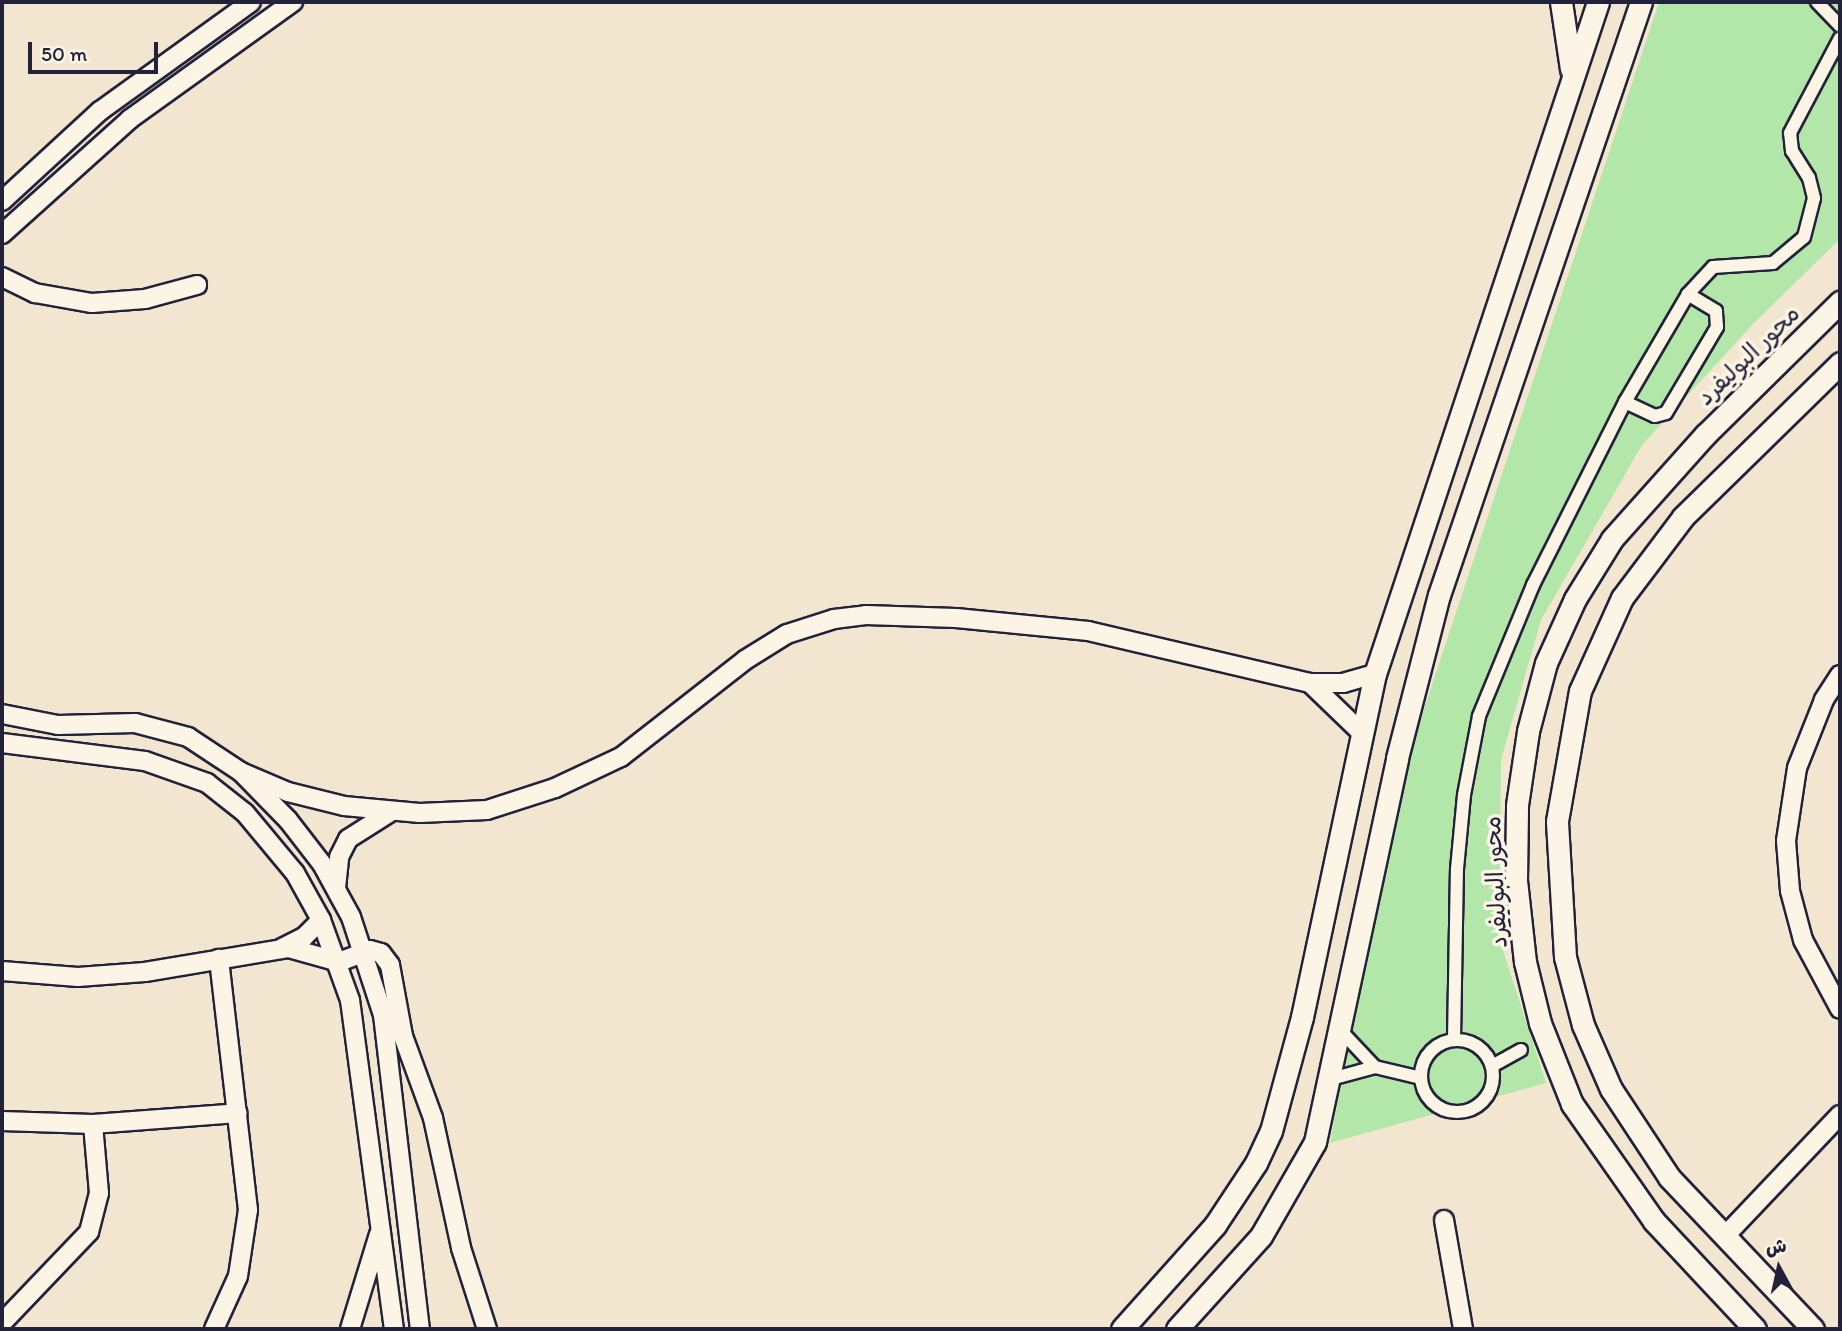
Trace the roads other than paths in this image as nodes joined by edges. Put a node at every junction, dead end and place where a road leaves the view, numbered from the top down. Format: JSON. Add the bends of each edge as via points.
{"nodes":[{"id":1,"x":251,"y":2,"type":"edge"},
{"id":2,"x":293,"y":2,"type":"edge"},
{"id":3,"x":1561,"y":2,"type":"edge"},
{"id":4,"x":1598,"y":2,"type":"edge"},
{"id":5,"x":1641,"y":2,"type":"edge"},
{"id":6,"x":1818,"y":2,"type":"edge"},
{"id":7,"x":1840,"y":26,"type":"edge"},
{"id":8,"x":1840,"y":38,"type":"edge"},
{"id":9,"x":1572,"y":77,"type":"junction"},
{"id":10,"x":2,"y":201,"type":"edge"},
{"id":11,"x":2,"y":234,"type":"edge"},
{"id":12,"x":2,"y":277,"type":"edge"},
{"id":13,"x":197,"y":285,"type":"dead end"},
{"id":14,"x":1688,"y":294,"type":"junction"},
{"id":15,"x":1840,"y":302,"type":"edge"},
{"id":16,"x":1840,"y":363,"type":"edge"},
{"id":17,"x":1625,"y":402,"type":"junction"},
{"id":18,"x":1376,"y":674,"type":"junction"},
{"id":19,"x":1840,"y":675,"type":"edge"},
{"id":20,"x":1310,"y":683,"type":"junction"},
{"id":21,"x":2,"y":714,"type":"edge"},
{"id":22,"x":1363,"y":733,"type":"junction"},
{"id":23,"x":2,"y":743,"type":"edge"},
{"id":24,"x":242,"y":772,"type":"junction"},
{"id":25,"x":392,"y":811,"type":"junction"},
{"id":26,"x":337,"y":888,"type":"junction"},
{"id":27,"x":321,"y":920,"type":"junction"},
{"id":28,"x":279,"y":949,"type":"junction"},
{"id":29,"x":363,"y":952,"type":"junction"},
{"id":30,"x":219,"y":959,"type":"junction"},
{"id":31,"x":338,"y":962,"type":"junction"},
{"id":32,"x":2,"y":971,"type":"edge"},
{"id":33,"x":1840,"y":1009,"type":"edge"},
{"id":34,"x":1342,"y":1032,"type":"junction"},
{"id":35,"x":1454,"y":1040,"type":"junction"},
{"id":36,"x":1521,"y":1049,"type":"dead end"},
{"id":37,"x":1492,"y":1066,"type":"junction"},
{"id":38,"x":1375,"y":1067,"type":"junction"},
{"id":39,"x":1421,"y":1077,"type":"junction"},
{"id":40,"x":1331,"y":1079,"type":"junction"},
{"id":41,"x":238,"y":1113,"type":"junction"},
{"id":42,"x":1840,"y":1115,"type":"edge"},
{"id":43,"x":2,"y":1121,"type":"edge"},
{"id":44,"x":93,"y":1124,"type":"junction"},
{"id":45,"x":1444,"y":1220,"type":"dead end"},
{"id":46,"x":381,"y":1227,"type":"junction"},
{"id":47,"x":1725,"y":1236,"type":"junction"},
{"id":48,"x":2,"y":1324,"type":"edge"},
{"id":49,"x":214,"y":1329,"type":"edge"},
{"id":50,"x":350,"y":1329,"type":"edge"},
{"id":51,"x":394,"y":1329,"type":"edge"},
{"id":52,"x":420,"y":1329,"type":"edge"},
{"id":53,"x":487,"y":1329,"type":"edge"},
{"id":54,"x":1122,"y":1329,"type":"edge"},
{"id":55,"x":1177,"y":1329,"type":"edge"},
{"id":56,"x":1463,"y":1329,"type":"edge"},
{"id":57,"x":1755,"y":1329,"type":"edge"},
{"id":58,"x":1813,"y":1329,"type":"edge"}],
"edges":[{"from":1,"to":10,"type":"street","via":[[100,111]]},
{"from":2,"to":11,"type":"street","via":[[130,119]]},
{"from":3,"to":9,"type":"street"},
{"from":4,"to":9,"type":"street"},
{"from":5,"to":34,"type":"street","via":[[1439,595],[1397,758]]},
{"from":6,"to":7,"type":"street"},
{"from":8,"to":14,"type":"street","via":[[1790,133],[1791,151],[1809,178],[1814,198],[1804,237],[1773,263],[1713,267]]},
{"from":9,"to":18,"type":"street"},
{"from":12,"to":13,"type":"street","via":[[54,298],[92,303],[145,299]]},
{"from":14,"to":17,"type":"street"},
{"from":14,"to":17,"type":"street","via":[[1716,311],[1717,327],[1666,413],[1655,416]]},
{"from":15,"to":57,"type":"street","name":"محور البوليفرد","via":[[1704,435],[1612,540],[1575,599],[1546,663],[1528,731],[1517,805],[1516,880],[1525,962],[1540,1023],[1566,1092],[1608,1161],[1654,1221]]},
{"from":16,"to":47,"type":"street","via":[[1683,517],[1640,569],[1591,660],[1566,754],[1557,821],[1565,957],[1583,1025],[1611,1089],[1647,1149]]},
{"from":17,"to":35,"type":"street","via":[[1533,585],[1479,716],[1464,795],[1457,869]]},
{"from":18,"to":20,"type":"street","via":[[1343,683]]},
{"from":18,"to":22,"type":"street"},
{"from":19,"to":33,"type":"street","via":[[1824,700],[1797,768],[1786,841],[1790,891],[1803,940]]},
{"from":20,"to":22,"type":"street"},
{"from":20,"to":25,"type":"street","via":[[1088,631],[956,618],[834,619],[787,634],[745,660],[621,757],[555,788],[487,810]]},
{"from":21,"to":24,"type":"street","via":[[58,725],[135,723],[162,728],[205,745]]},
{"from":22,"to":54,"type":"street","via":[[1302,1017],[1271,1130],[1256,1163],[1215,1225]]},
{"from":23,"to":27,"type":"street","via":[[145,761],[207,783],[270,838]]},
{"from":24,"to":25,"type":"street","via":[[314,800]]},
{"from":24,"to":26,"type":"street","via":[[306,841]]},
{"from":25,"to":26,"type":"street","via":[[348,839],[339,857]]},
{"from":26,"to":29,"type":"street"},
{"from":27,"to":28,"type":"street","via":[[304,937]]},
{"from":27,"to":31,"type":"street"},
{"from":28,"to":30,"type":"street"},
{"from":28,"to":31,"type":"street","via":[[310,950]]},
{"from":29,"to":31,"type":"street"},
{"from":29,"to":52,"type":"street","via":[[383,1016]]},
{"from":29,"to":53,"type":"street","via":[[381,953],[390,965],[403,1036],[433,1118],[461,1248]]},
{"from":30,"to":32,"type":"street","via":[[145,972],[78,977]]},
{"from":30,"to":41,"type":"street"},
{"from":31,"to":46,"type":"street","via":[[350,1000]]},
{"from":34,"to":38,"type":"street"},
{"from":34,"to":40,"type":"street"},
{"from":35,"to":37,"type":"street","via":[[1478,1046]]},
{"from":35,"to":39,"type":"street","via":[[1427,1055]]},
{"from":36,"to":37,"type":"street"},
{"from":37,"to":39,"type":"street","via":[[1491,1090],[1484,1100],[1462,1112],[1438,1107]]},
{"from":38,"to":39,"type":"street"},
{"from":38,"to":40,"type":"street"},
{"from":40,"to":55,"type":"street","via":[[1315,1142],[1262,1236]]},
{"from":41,"to":44,"type":"street"},
{"from":41,"to":49,"type":"street","via":[[246,1177],[245,1244]]},
{"from":42,"to":47,"type":"street"},
{"from":43,"to":44,"type":"street"},
{"from":44,"to":48,"type":"street","via":[[99,1193],[89,1232]]},
{"from":45,"to":56,"type":"street"},
{"from":46,"to":50,"type":"street"},
{"from":46,"to":51,"type":"street"},
{"from":47,"to":58,"type":"street"}]}
